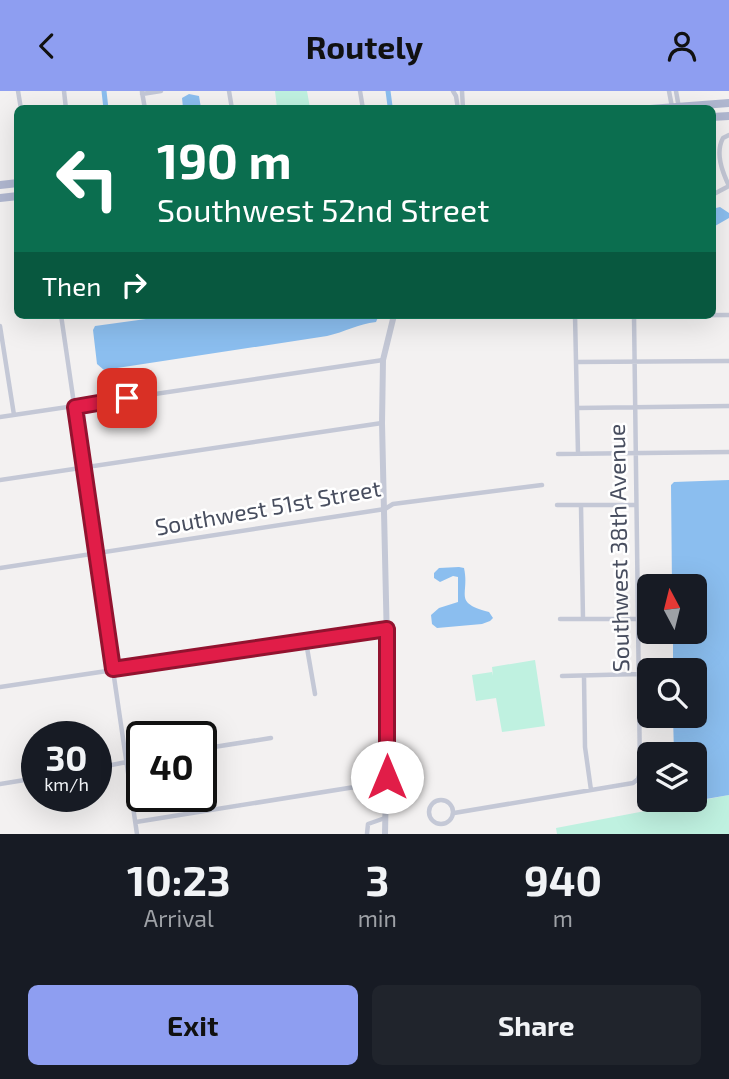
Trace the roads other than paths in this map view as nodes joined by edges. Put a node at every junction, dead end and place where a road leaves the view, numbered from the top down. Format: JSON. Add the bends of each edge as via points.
{"nodes":[{"id":1,"x":161,"y":91,"type":"edge"},
{"id":2,"x":142,"y":92,"type":"edge"},
{"id":3,"x":729,"y":103,"type":"edge"},
{"id":4,"x":707,"y":105,"type":"edge"},
{"id":5,"x":729,"y":135,"type":"edge"},
{"id":6,"x":729,"y":186,"type":"edge"},
{"id":7,"x":62,"y":319,"type":"edge"},
{"id":8,"x":393,"y":319,"type":"edge"},
{"id":9,"x":575,"y":319,"type":"edge"},
{"id":10,"x":634,"y":319,"type":"edge"},
{"id":11,"x":0,"y":326,"type":"edge"},
{"id":12,"x":383,"y":360,"type":"junction"},
{"id":13,"x":729,"y":361,"type":"edge"},
{"id":14,"x":576,"y":362,"type":"junction"},
{"id":15,"x":635,"y":363,"type":"junction"},
{"id":16,"x":729,"y":406,"type":"edge"},
{"id":17,"x":75,"y":407,"type":"junction"},
{"id":18,"x":577,"y":408,"type":"junction"},
{"id":19,"x":635,"y":408,"type":"junction"},
{"id":20,"x":14,"y":415,"type":"junction"},
{"id":21,"x":0,"y":417,"type":"edge"},
{"id":22,"x":382,"y":423,"type":"junction"},
{"id":23,"x":729,"y":452,"type":"edge"},
{"id":24,"x":636,"y":453,"type":"junction"},
{"id":25,"x":558,"y":454,"type":"dead end"},
{"id":26,"x":578,"y":454,"type":"junction"},
{"id":27,"x":84,"y":468,"type":"junction"},
{"id":28,"x":0,"y":480,"type":"edge"},
{"id":29,"x":542,"y":485,"type":"dead end"},
{"id":30,"x":558,"y":505,"type":"dead end"},
{"id":31,"x":636,"y":505,"type":"junction"},
{"id":32,"x":581,"y":506,"type":"junction"},
{"id":33,"x":385,"y":509,"type":"junction"},
{"id":34,"x":94,"y":554,"type":"junction"},
{"id":35,"x":0,"y":568,"type":"edge"},
{"id":36,"x":637,"y":574,"type":"edge"},
{"id":37,"x":560,"y":619,"type":"dead end"},
{"id":38,"x":583,"y":619,"type":"junction"},
{"id":39,"x":637,"y":619,"type":"edge"},
{"id":40,"x":387,"y":629,"type":"junction"},
{"id":41,"x":306,"y":642,"type":"junction"},
{"id":42,"x":113,"y":669,"type":"junction"},
{"id":43,"x":637,"y":674,"type":"edge"},
{"id":44,"x":562,"y":676,"type":"dead end"},
{"id":45,"x":584,"y":676,"type":"junction"},
{"id":46,"x":0,"y":687,"type":"edge"},
{"id":47,"x":315,"y":694,"type":"dead end"},
{"id":48,"x":640,"y":728,"type":"edge"},
{"id":49,"x":271,"y":738,"type":"dead end"},
{"id":50,"x":217,"y":746,"type":"edge"},
{"id":51,"x":126,"y":763,"type":"joint"},
{"id":52,"x":112,"y":765,"type":"edge"},
{"id":53,"x":21,"y":780,"type":"edge"},
{"id":54,"x":387,"y":782,"type":"junction"},
{"id":55,"x":0,"y":783,"type":"edge"},
{"id":56,"x":591,"y":790,"type":"junction"},
{"id":57,"x":133,"y":812,"type":"edge"},
{"id":58,"x":454,"y":813,"type":"junction"},
{"id":59,"x":386,"y":818,"type":"junction"},
{"id":60,"x":135,"y":823,"type":"junction"},
{"id":61,"x":137,"y":834,"type":"edge"},
{"id":62,"x":367,"y":834,"type":"edge"},
{"id":63,"x":385,"y":834,"type":"edge"}],
"edges":[{"from":1,"to":2,"type":"street"},
{"from":3,"to":4,"type":"main road"},
{"from":5,"to":6,"type":"street","via":[[720,144],[720,164]]},
{"from":7,"to":17,"type":"street"},
{"from":8,"to":12,"type":"street"},
{"from":9,"to":14,"type":"street"},
{"from":10,"to":15,"type":"street","name":"Southwest 38th Avenue"},
{"from":11,"to":20,"type":"street"},
{"from":12,"to":17,"type":"street"},
{"from":12,"to":22,"type":"street"},
{"from":13,"to":15,"type":"street"},
{"from":14,"to":15,"type":"street"},
{"from":14,"to":18,"type":"street"},
{"from":15,"to":19,"type":"street","name":"Southwest 38th Avenue"},
{"from":16,"to":19,"type":"street"},
{"from":17,"to":20,"type":"street"},
{"from":17,"to":27,"type":"street"},
{"from":18,"to":19,"type":"street"},
{"from":18,"to":26,"type":"street"},
{"from":19,"to":24,"type":"street","name":"Southwest 38th Avenue"},
{"from":20,"to":21,"type":"street"},
{"from":22,"to":27,"type":"street"},
{"from":22,"to":33,"type":"street"},
{"from":23,"to":24,"type":"street"},
{"from":24,"to":26,"type":"street"},
{"from":24,"to":31,"type":"street","name":"Southwest 38th Avenue"},
{"from":25,"to":26,"type":"street"},
{"from":27,"to":28,"type":"street"},
{"from":27,"to":34,"type":"street"},
{"from":29,"to":33,"type":"street","name":"Southwest 51st Street"},
{"from":30,"to":32,"type":"street"},
{"from":31,"to":32,"type":"street"},
{"from":31,"to":36,"type":"street","name":"Southwest 38th Avenue"},
{"from":32,"to":38,"type":"street"},
{"from":33,"to":34,"type":"street","name":"Southwest 51st Street"},
{"from":33,"to":40,"type":"street"},
{"from":34,"to":35,"type":"street","name":"Southwest 51st Street"},
{"from":34,"to":42,"type":"street"},
{"from":37,"to":38,"type":"street"},
{"from":38,"to":39,"type":"street"},
{"from":40,"to":41,"type":"street"},
{"from":40,"to":54,"type":"street"},
{"from":41,"to":42,"type":"street"},
{"from":41,"to":47,"type":"street"},
{"from":42,"to":46,"type":"street"},
{"from":42,"to":51,"type":"street"},
{"from":43,"to":45,"type":"street"},
{"from":44,"to":45,"type":"street"},
{"from":45,"to":56,"type":"street"},
{"from":48,"to":56,"type":"street","name":"Southwest 38th Avenue","via":[[638,779]]},
{"from":49,"to":50,"type":"street"},
{"from":51,"to":52,"type":"street"},
{"from":53,"to":55,"type":"street"},
{"from":54,"to":59,"type":"street"},
{"from":54,"to":60,"type":"street"},
{"from":56,"to":58,"type":"street"},
{"from":57,"to":60,"type":"street"},
{"from":58,"to":58,"type":"street","via":[[443,800],[432,803],[429,810],[431,818],[442,824]]},
{"from":59,"to":62,"type":"street","via":[[368,824]]},
{"from":59,"to":63,"type":"street"},
{"from":60,"to":61,"type":"street"}]}
